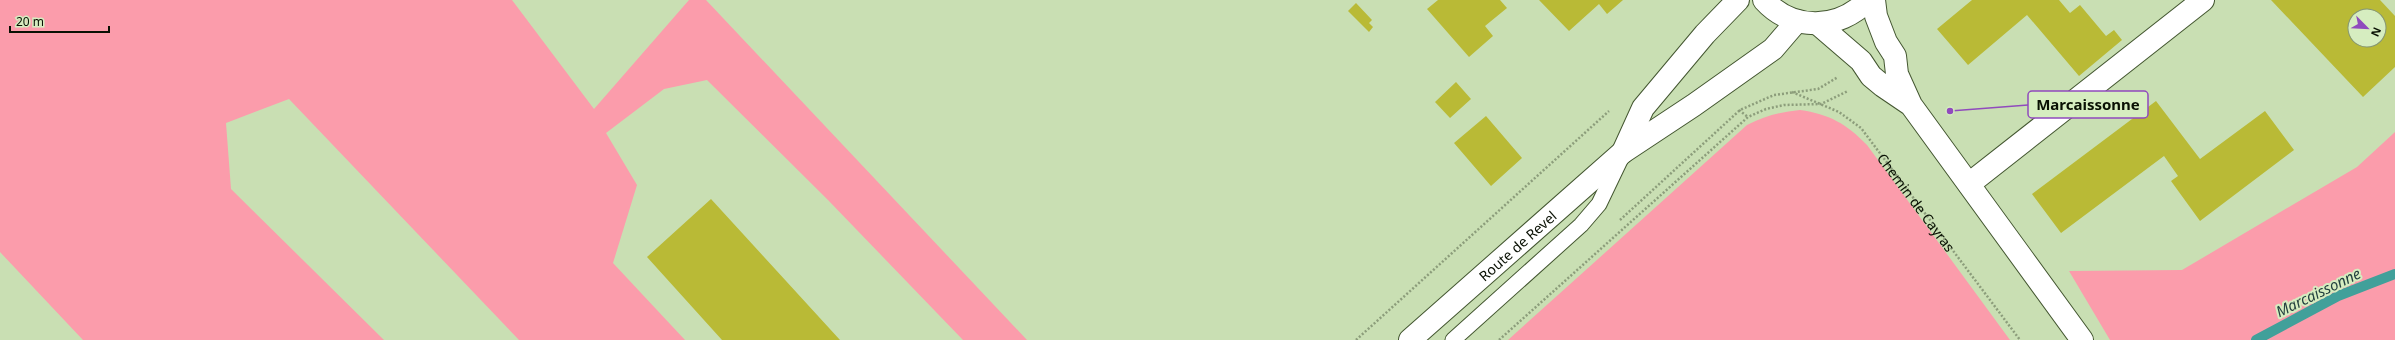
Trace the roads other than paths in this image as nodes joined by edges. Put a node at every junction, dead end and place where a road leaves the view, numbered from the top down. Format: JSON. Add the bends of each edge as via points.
{"nodes":[{"id":1,"x":1738,"y":0,"type":"edge"},
{"id":2,"x":1764,"y":0,"type":"edge"},
{"id":3,"x":1868,"y":0,"type":"edge"},
{"id":4,"x":1874,"y":0,"type":"edge"},
{"id":5,"x":2203,"y":0,"type":"edge"},
{"id":6,"x":1797,"y":21,"type":"junction"},
{"id":7,"x":1818,"y":24,"type":"junction"},
{"id":8,"x":1911,"y":105,"type":"junction"},
{"id":9,"x":1623,"y":152,"type":"junction"},
{"id":10,"x":1969,"y":184,"type":"junction"},
{"id":11,"x":1410,"y":340,"type":"edge"},
{"id":12,"x":1453,"y":340,"type":"edge"},
{"id":13,"x":2082,"y":340,"type":"edge"}],
"edges":[{"from":1,"to":9,"type":"street","name":"Route de Revel","via":[[1705,34],[1643,108]]},
{"from":2,"to":6,"type":"street","via":[[1771,7]]},
{"from":3,"to":7,"type":"street","via":[[1858,10],[1839,21]]},
{"from":4,"to":8,"type":"street","via":[[1876,16],[1886,42],[1895,56],[1897,74]]},
{"from":5,"to":10,"type":"street"},
{"from":6,"to":7,"type":"street"},
{"from":6,"to":9,"type":"street","name":"Route de Revel","via":[[1773,49],[1694,106]]},
{"from":7,"to":8,"type":"street","via":[[1861,61],[1882,86]]},
{"from":8,"to":10,"type":"street"},
{"from":9,"to":11,"type":"street","name":"Route de Revel"},
{"from":9,"to":12,"type":"lane","name":"Route de Revel","via":[[1599,204],[1581,225]]},
{"from":10,"to":13,"type":"street"}]}
